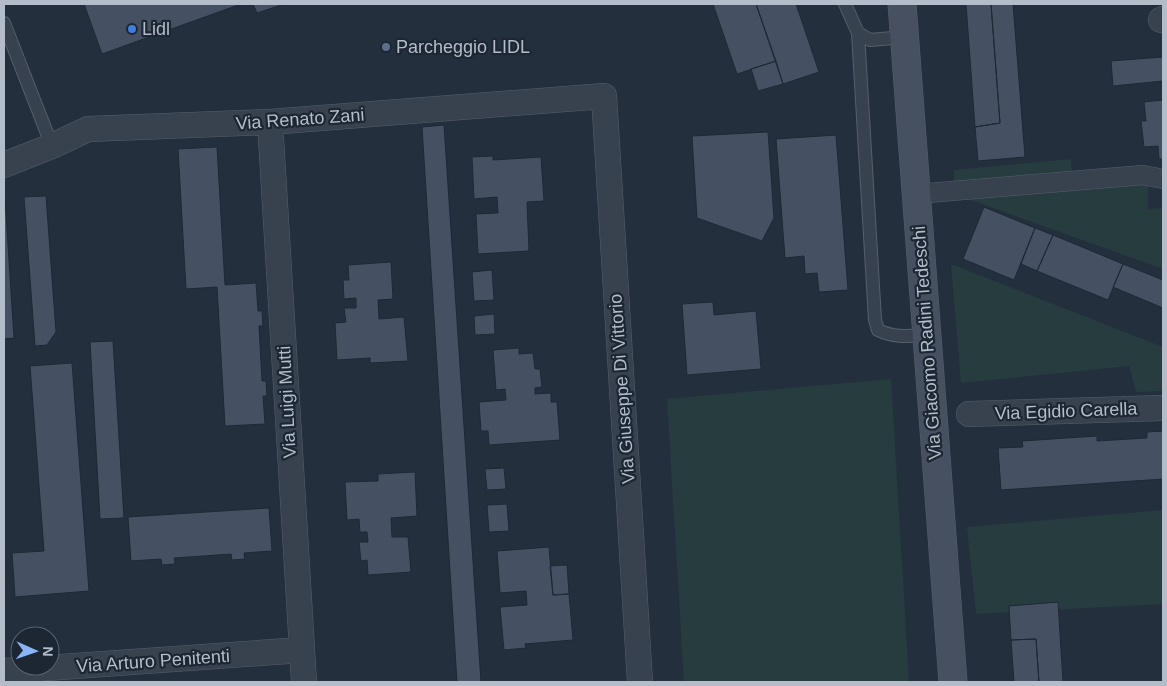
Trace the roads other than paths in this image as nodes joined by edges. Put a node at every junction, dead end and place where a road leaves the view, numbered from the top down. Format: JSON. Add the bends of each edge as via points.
{"nodes":[{"id":1,"x":845,"y":4,"type":"edge"},
{"id":2,"x":902,"y":4,"type":"edge"},
{"id":3,"x":4,"y":23,"type":"edge"},
{"id":4,"x":858,"y":33,"type":"junction"},
{"id":5,"x":904,"y":37,"type":"junction"},
{"id":6,"x":604,"y":96,"type":"joint"},
{"id":7,"x":270,"y":122,"type":"junction"},
{"id":8,"x":52,"y":146,"type":"junction"},
{"id":9,"x":4,"y":165,"type":"edge"},
{"id":10,"x":1163,"y":179,"type":"edge"},
{"id":11,"x":916,"y":194,"type":"junction"},
{"id":12,"x":927,"y":335,"type":"junction"},
{"id":13,"x":1163,"y":408,"type":"edge"},
{"id":14,"x":969,"y":414,"type":"dead end"},
{"id":15,"x":302,"y":650,"type":"junction"},
{"id":16,"x":4,"y":671,"type":"edge"},
{"id":17,"x":304,"y":682,"type":"edge"},
{"id":18,"x":640,"y":682,"type":"edge"},
{"id":19,"x":952,"y":682,"type":"edge"}],
"edges":[{"from":1,"to":4,"type":"lane"},
{"from":2,"to":5,"type":"main road","name":"Via Giacomo Radini Tedeschi"},
{"from":3,"to":8,"type":"lane"},
{"from":4,"to":5,"type":"lane","via":[[870,40]]},
{"from":4,"to":12,"type":"lane","via":[[875,320],[878,330],[887,334],[905,337]]},
{"from":5,"to":11,"type":"main road","name":"Via Giacomo Radini Tedeschi"},
{"from":6,"to":7,"type":"street","name":"Via Renato Zani"},
{"from":6,"to":18,"type":"street","name":"Via Giuseppe Di Vittorio"},
{"from":7,"to":8,"type":"street","name":"Via Renato Zani","via":[[88,129]]},
{"from":7,"to":15,"type":"street","name":"Via Luigi Mutti"},
{"from":8,"to":9,"type":"street","name":"Via Renato Zani"},
{"from":10,"to":11,"type":"street","via":[[1143,175]]},
{"from":11,"to":12,"type":"main road","name":"Via Giacomo Radini Tedeschi"},
{"from":12,"to":19,"type":"main road","name":"Via Giacomo Radini Tedeschi"},
{"from":13,"to":14,"type":"street","name":"Via Egidio Carella"},
{"from":15,"to":16,"type":"street","name":"Via Arturo Penitenti"},
{"from":15,"to":17,"type":"street","name":"Via Luigi Mutti"}]}
